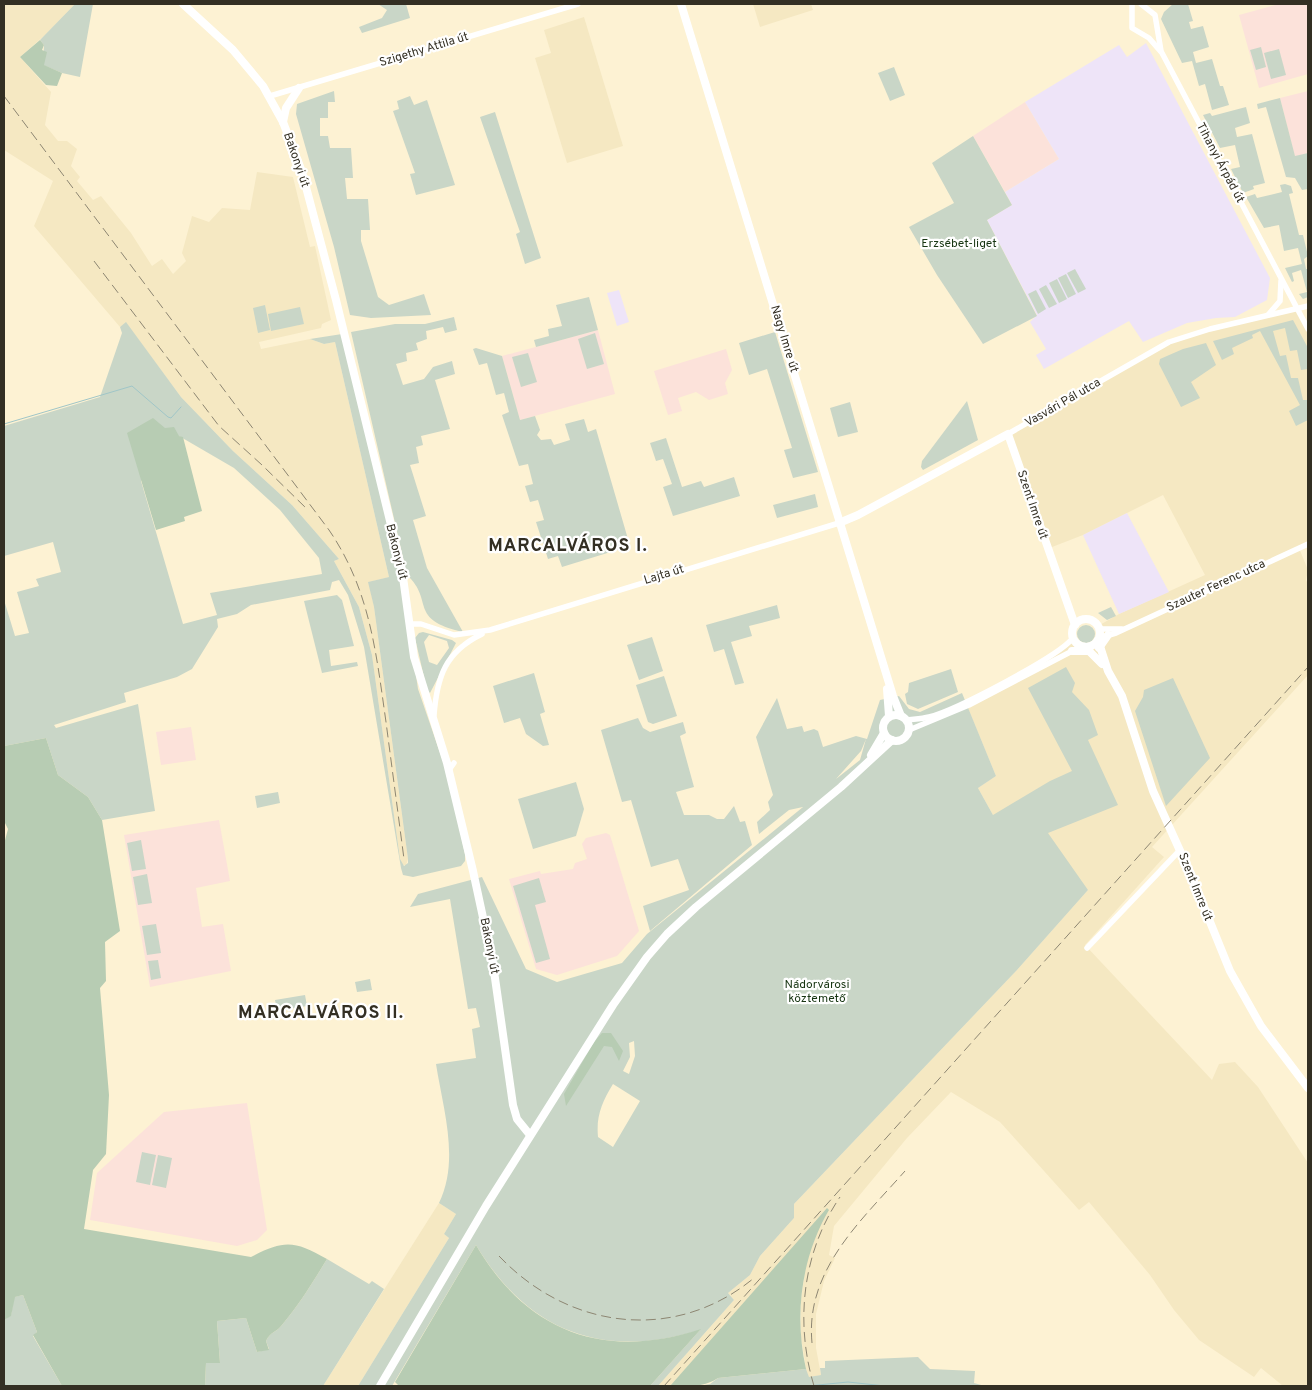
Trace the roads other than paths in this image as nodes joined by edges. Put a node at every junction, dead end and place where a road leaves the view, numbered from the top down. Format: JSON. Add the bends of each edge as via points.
{"nodes":[{"id":1,"x":183,"y":4,"type":"edge"},
{"id":2,"x":578,"y":4,"type":"edge"},
{"id":3,"x":681,"y":4,"type":"edge"},
{"id":4,"x":1132,"y":4,"type":"edge"},
{"id":5,"x":1140,"y":4,"type":"edge"},
{"id":6,"x":1148,"y":9,"type":"junction"},
{"id":7,"x":1131,"y":19,"type":"junction"},
{"id":8,"x":1156,"y":22,"type":"junction"},
{"id":9,"x":1141,"y":34,"type":"junction"},
{"id":10,"x":1162,"y":53,"type":"junction"},
{"id":11,"x":298,"y":88,"type":"junction"},
{"id":12,"x":270,"y":96,"type":"junction"},
{"id":13,"x":283,"y":122,"type":"junction"},
{"id":14,"x":1279,"y":274,"type":"junction"},
{"id":15,"x":1308,"y":306,"type":"edge"},
{"id":16,"x":1297,"y":309,"type":"junction"},
{"id":17,"x":1262,"y":318,"type":"junction"},
{"id":18,"x":1308,"y":329,"type":"edge"},
{"id":19,"x":1008,"y":434,"type":"junction"},
{"id":20,"x":839,"y":523,"type":"junction"},
{"id":21,"x":1308,"y":544,"type":"edge"},
{"id":22,"x":1070,"y":604,"type":"junction"},
{"id":23,"x":1085,"y":620,"type":"junction"},
{"id":24,"x":409,"y":624,"type":"junction"},
{"id":25,"x":1075,"y":625,"type":"junction"},
{"id":26,"x":1099,"y":629,"type":"junction"},
{"id":27,"x":1124,"y":629,"type":"junction"},
{"id":28,"x":490,"y":630,"type":"junction"},
{"id":29,"x":1108,"y":635,"type":"joint"},
{"id":30,"x":1073,"y":638,"type":"junction"},
{"id":31,"x":1098,"y":645,"type":"junction"},
{"id":32,"x":1084,"y":647,"type":"junction"},
{"id":33,"x":1072,"y":651,"type":"junction"},
{"id":34,"x":886,"y":674,"type":"junction"},
{"id":35,"x":889,"y":716,"type":"junction"},
{"id":36,"x":434,"y":717,"type":"junction"},
{"id":37,"x":904,"y":718,"type":"junction"},
{"id":38,"x":909,"y":730,"type":"junction"},
{"id":39,"x":884,"y":733,"type":"junction"},
{"id":40,"x":892,"y":740,"type":"junction"},
{"id":41,"x":866,"y":764,"type":"junction"},
{"id":42,"x":1180,"y":850,"type":"junction"},
{"id":43,"x":1087,"y":948,"type":"dead end"},
{"id":44,"x":1308,"y":1088,"type":"edge"},
{"id":45,"x":530,"y":1135,"type":"junction"},
{"id":46,"x":380,"y":1386,"type":"edge"}],
"edges":[{"from":1,"to":12,"type":"main road","name":"Bakonyi út","via":[[233,50]]},
{"from":2,"to":11,"type":"street","name":"Szigethy Attila út"},
{"from":3,"to":20,"type":"main road","name":"Nagy Imre út"},
{"from":4,"to":7,"type":"street"},
{"from":5,"to":6,"type":"street","name":"Tihanyi Árpád út"},
{"from":6,"to":7,"type":"street","via":[[1137,10]]},
{"from":6,"to":8,"type":"street","name":"Tihanyi Árpád út","via":[[1155,14]]},
{"from":7,"to":9,"type":"street","name":"Tihanyi Árpád út","via":[[1132,28]]},
{"from":8,"to":9,"type":"street","via":[[1152,31]]},
{"from":8,"to":10,"type":"street","name":"Tihanyi Árpád út"},
{"from":9,"to":10,"type":"street","name":"Tihanyi Árpád út"},
{"from":10,"to":14,"type":"street","name":"Tihanyi Árpád út"},
{"from":11,"to":12,"type":"street","name":"Szigethy Attila út"},
{"from":11,"to":13,"type":"main road","via":[[286,108]]},
{"from":12,"to":13,"type":"main road","name":"Bakonyi út"},
{"from":13,"to":24,"type":"main road","name":"Bakonyi út","via":[[302,172],[334,290],[402,570]]},
{"from":14,"to":16,"type":"street","name":"Tihanyi Árpád út"},
{"from":14,"to":17,"type":"street","name":"Tihanyi Árpád út","via":[[1280,301]]},
{"from":15,"to":16,"type":"street","name":"Vasvári Pál utca"},
{"from":16,"to":17,"type":"street","name":"Vasvári Pál utca"},
{"from":16,"to":18,"type":"street","name":"Tihanyi Árpád út"},
{"from":17,"to":19,"type":"street","name":"Vasvári Pál utca","via":[[1170,342]]},
{"from":19,"to":20,"type":"main road","name":"Vasvári Pál utca"},
{"from":19,"to":22,"type":"main road","name":"Szent Imre út","via":[[1047,549]]},
{"from":20,"to":28,"type":"street","name":"Lajta út"},
{"from":20,"to":34,"type":"main road","name":"Nagy Imre út"},
{"from":21,"to":27,"type":"street","name":"Szauter Ferenc utca"},
{"from":22,"to":23,"type":"main road","name":"Szent Imre út"},
{"from":22,"to":25,"type":"main road","name":"Szent Imre út"},
{"from":23,"to":25,"type":"main road"},
{"from":23,"to":26,"type":"main road","via":[[1095,623]]},
{"from":24,"to":28,"type":"street","name":"Lajta út","via":[[421,624],[454,635]]},
{"from":24,"to":36,"type":"main road","name":"Bakonyi út","via":[[418,673]]},
{"from":25,"to":30,"type":"main road"},
{"from":26,"to":27,"type":"street","name":"Szauter Ferenc utca"},
{"from":26,"to":31,"type":"main road"},
{"from":27,"to":29,"type":"street","name":"Szauter Ferenc utca"},
{"from":28,"to":36,"type":"street","name":"Lajta út","via":[[463,644],[450,659],[439,680]]},
{"from":29,"to":31,"type":"main road"},
{"from":30,"to":32,"type":"main road"},
{"from":30,"to":37,"type":"street","via":[[1060,651],[965,702],[930,716]]},
{"from":31,"to":32,"type":"main road","name":"Szent Imre út"},
{"from":31,"to":32,"type":"main road"},
{"from":31,"to":33,"type":"main road"},
{"from":31,"to":42,"type":"main road","name":"Szent Imre út","via":[[1122,696],[1153,791]]},
{"from":32,"to":33,"type":"street"},
{"from":33,"to":38,"type":"street","via":[[969,705]]},
{"from":34,"to":35,"type":"main road","name":"Nagy Imre út"},
{"from":34,"to":37,"type":"main road","name":"Nagy Imre út"},
{"from":35,"to":37,"type":"main road"},
{"from":35,"to":39,"type":"main road","via":[[884,723]]},
{"from":36,"to":45,"type":"main road","name":"Bakonyi út","via":[[493,964],[513,1105],[517,1119]]},
{"from":37,"to":38,"type":"main road"},
{"from":38,"to":40,"type":"main road","via":[[902,739]]},
{"from":39,"to":40,"type":"main road"},
{"from":39,"to":41,"type":"main road"},
{"from":40,"to":41,"type":"main road"},
{"from":41,"to":45,"type":"main road","via":[[667,934],[647,956]]},
{"from":42,"to":43,"type":"street"},
{"from":42,"to":44,"type":"main road","name":"Szent Imre út","via":[[1245,1000]]},
{"from":45,"to":46,"type":"main road"}]}
